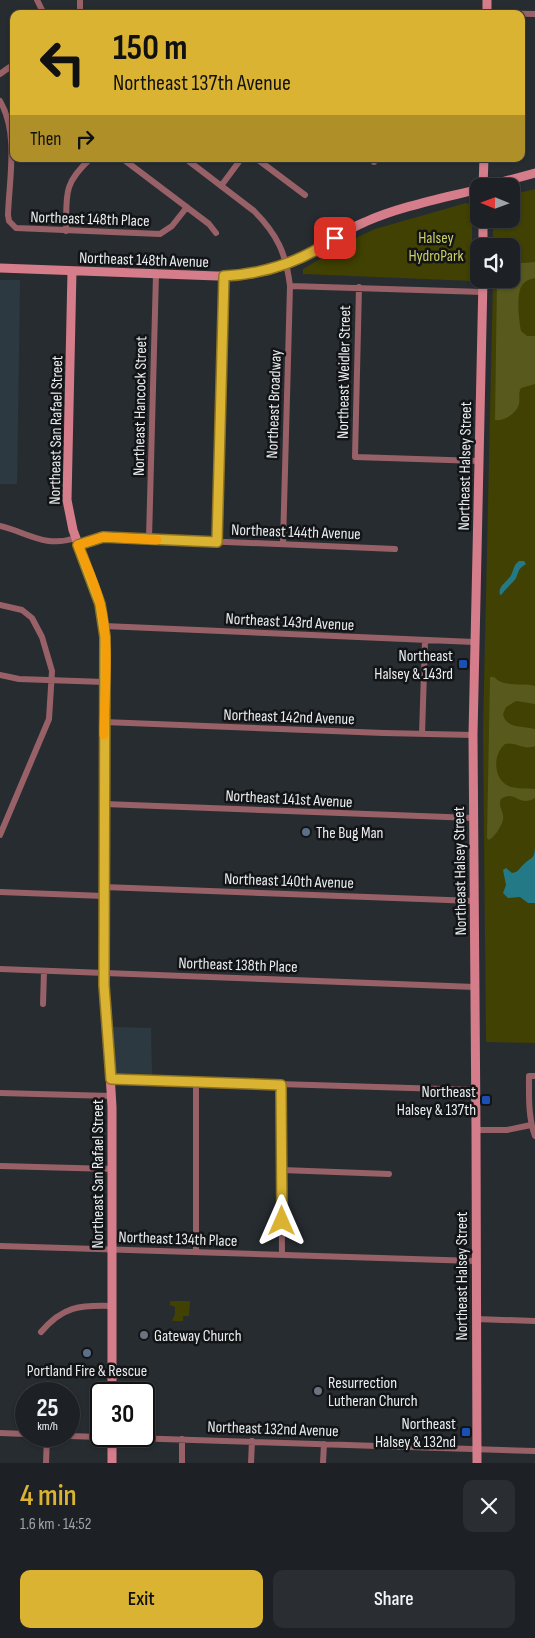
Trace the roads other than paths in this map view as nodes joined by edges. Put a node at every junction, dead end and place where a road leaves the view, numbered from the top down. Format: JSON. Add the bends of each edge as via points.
{"nodes":[{"id":1,"x":0,"y":102,"type":"edge"},
{"id":2,"x":10,"y":128,"type":"edge"},
{"id":3,"x":11,"y":162,"type":"edge"},
{"id":4,"x":87,"y":162,"type":"edge"},
{"id":5,"x":126,"y":162,"type":"edge"},
{"id":6,"x":190,"y":162,"type":"edge"},
{"id":7,"x":239,"y":162,"type":"edge"},
{"id":8,"x":261,"y":162,"type":"edge"},
{"id":9,"x":484,"y":162,"type":"edge"},
{"id":10,"x":535,"y":173,"type":"edge"},
{"id":11,"x":483,"y":178,"type":"edge"},
{"id":12,"x":517,"y":178,"type":"edge"},
{"id":13,"x":221,"y":186,"type":"junction"},
{"id":14,"x":470,"y":191,"type":"edge"},
{"id":15,"x":305,"y":195,"type":"dead end"},
{"id":16,"x":187,"y":207,"type":"junction"},
{"id":17,"x":66,"y":231,"type":"junction"},
{"id":18,"x":216,"y":233,"type":"dead end"},
{"id":19,"x":287,"y":264,"type":"junction"},
{"id":20,"x":0,"y":268,"type":"edge"},
{"id":21,"x":72,"y":271,"type":"junction"},
{"id":22,"x":156,"y":274,"type":"junction"},
{"id":23,"x":224,"y":276,"type":"junction"},
{"id":24,"x":290,"y":286,"type":"junction"},
{"id":25,"x":359,"y":287,"type":"junction"},
{"id":26,"x":483,"y":288,"type":"edge"},
{"id":27,"x":483,"y":292,"type":"junction"},
{"id":28,"x":479,"y":461,"type":"junction"},
{"id":29,"x":0,"y":526,"type":"edge"},
{"id":30,"x":149,"y":540,"type":"junction"},
{"id":31,"x":77,"y":542,"type":"junction"},
{"id":32,"x":217,"y":542,"type":"junction"},
{"id":33,"x":283,"y":544,"type":"junction"},
{"id":34,"x":395,"y":549,"type":"dead end"},
{"id":35,"x":0,"y":605,"type":"edge"},
{"id":36,"x":104,"y":626,"type":"junction"},
{"id":37,"x":425,"y":641,"type":"junction"},
{"id":38,"x":474,"y":642,"type":"junction"},
{"id":39,"x":0,"y":674,"type":"edge"},
{"id":40,"x":52,"y":680,"type":"junction"},
{"id":41,"x":105,"y":682,"type":"junction"},
{"id":42,"x":104,"y":722,"type":"junction"},
{"id":43,"x":422,"y":734,"type":"junction"},
{"id":44,"x":473,"y":735,"type":"junction"},
{"id":45,"x":104,"y":804,"type":"junction"},
{"id":46,"x":473,"y":818,"type":"junction"},
{"id":47,"x":0,"y":835,"type":"edge"},
{"id":48,"x":104,"y":891,"type":"junction"},
{"id":49,"x":0,"y":892,"type":"edge"},
{"id":50,"x":474,"y":901,"type":"junction"},
{"id":51,"x":0,"y":969,"type":"edge"},
{"id":52,"x":44,"y":971,"type":"junction"},
{"id":53,"x":104,"y":973,"type":"junction"},
{"id":54,"x":475,"y":988,"type":"junction"},
{"id":55,"x":43,"y":1004,"type":"dead end"},
{"id":56,"x":532,"y":1076,"type":"edge"},
{"id":57,"x":111,"y":1079,"type":"junction"},
{"id":58,"x":196,"y":1081,"type":"junction"},
{"id":59,"x":281,"y":1085,"type":"junction"},
{"id":60,"x":476,"y":1090,"type":"junction"},
{"id":61,"x":0,"y":1092,"type":"edge"},
{"id":62,"x":112,"y":1096,"type":"junction"},
{"id":63,"x":531,"y":1125,"type":"junction"},
{"id":64,"x":476,"y":1130,"type":"junction"},
{"id":65,"x":535,"y":1136,"type":"edge"},
{"id":66,"x":0,"y":1166,"type":"edge"},
{"id":67,"x":112,"y":1169,"type":"junction"},
{"id":68,"x":282,"y":1170,"type":"junction"},
{"id":69,"x":389,"y":1174,"type":"dead end"},
{"id":70,"x":0,"y":1246,"type":"edge"},
{"id":71,"x":112,"y":1249,"type":"junction"},
{"id":72,"x":196,"y":1252,"type":"junction"},
{"id":73,"x":282,"y":1255,"type":"junction"},
{"id":74,"x":475,"y":1261,"type":"junction"},
{"id":75,"x":112,"y":1306,"type":"junction"},
{"id":76,"x":476,"y":1319,"type":"junction"},
{"id":77,"x":535,"y":1321,"type":"edge"},
{"id":78,"x":41,"y":1332,"type":"dead end"},
{"id":79,"x":112,"y":1382,"type":"edge"},
{"id":80,"x":0,"y":1433,"type":"edge"},
{"id":81,"x":15,"y":1434,"type":"edge"},
{"id":82,"x":155,"y":1438,"type":"edge"},
{"id":83,"x":182,"y":1439,"type":"junction"},
{"id":84,"x":252,"y":1441,"type":"junction"},
{"id":85,"x":324,"y":1444,"type":"junction"},
{"id":86,"x":47,"y":1447,"type":"edge"},
{"id":87,"x":112,"y":1447,"type":"edge"},
{"id":88,"x":477,"y":1449,"type":"junction"},
{"id":89,"x":535,"y":1450,"type":"edge"},
{"id":90,"x":46,"y":1463,"type":"edge"},
{"id":91,"x":112,"y":1463,"type":"edge"},
{"id":92,"x":182,"y":1463,"type":"edge"},
{"id":93,"x":251,"y":1463,"type":"edge"},
{"id":94,"x":323,"y":1463,"type":"edge"},
{"id":95,"x":477,"y":1463,"type":"edge"}],
"edges":[{"from":1,"to":2,"type":"street"},
{"from":3,"to":17,"type":"street","name":"Northeast 148th Place","via":[[8,215],[12,226],[22,230]]},
{"from":4,"to":17,"type":"street","via":[[70,182]]},
{"from":5,"to":16,"type":"street"},
{"from":6,"to":13,"type":"street"},
{"from":7,"to":13,"type":"street"},
{"from":8,"to":15,"type":"street"},
{"from":9,"to":11,"type":"main road"},
{"from":10,"to":12,"type":"main road"},
{"from":13,"to":19,"type":"street","via":[[263,220],[277,240]]},
{"from":14,"to":19,"type":"main road","name":"Northeast 148th Avenue","via":[[374,218]]},
{"from":16,"to":17,"type":"street","name":"Northeast 148th Place","via":[[172,226],[160,234]]},
{"from":16,"to":18,"type":"street"},
{"from":19,"to":23,"type":"main road","name":"Northeast 148th Avenue","via":[[260,272]]},
{"from":19,"to":24,"type":"street","name":"Northeast Broadway"},
{"from":20,"to":21,"type":"main road","name":"Northeast 148th Avenue"},
{"from":21,"to":22,"type":"main road","name":"Northeast 148th Avenue"},
{"from":21,"to":31,"type":"main road","name":"Northeast San Rafael Street","via":[[66,487]]},
{"from":22,"to":23,"type":"main road","name":"Northeast 148th Avenue"},
{"from":22,"to":30,"type":"street","name":"Northeast Hancock Street"},
{"from":23,"to":32,"type":"street"},
{"from":24,"to":25,"type":"street"},
{"from":24,"to":33,"type":"street","name":"Northeast Broadway"},
{"from":25,"to":27,"type":"street"},
{"from":25,"to":28,"type":"street","name":"Northeast Weidler Street","via":[[355,457]]},
{"from":26,"to":27,"type":"main road","name":"Northeast Halsey Street"},
{"from":27,"to":28,"type":"main road","name":"Northeast Halsey Street"},
{"from":28,"to":38,"type":"main road","name":"Northeast Halsey Street"},
{"from":29,"to":31,"type":"street","name":"Northeast 144th Avenue","via":[[48,542]]},
{"from":30,"to":31,"type":"street","name":"Northeast 144th Avenue","via":[[103,537]]},
{"from":30,"to":32,"type":"street","name":"Northeast 144th Avenue"},
{"from":31,"to":36,"type":"main road","name":"Northeast San Rafael Street","via":[[98,595]]},
{"from":32,"to":33,"type":"street","name":"Northeast 144th Avenue"},
{"from":33,"to":34,"type":"street","name":"Northeast 144th Avenue"},
{"from":35,"to":40,"type":"street","via":[[22,610],[35,622],[51,665]]},
{"from":36,"to":37,"type":"street","name":"Northeast 143rd Avenue"},
{"from":36,"to":41,"type":"main road","name":"Northeast San Rafael Street"},
{"from":37,"to":38,"type":"street","name":"Northeast 143rd Avenue"},
{"from":37,"to":43,"type":"street"},
{"from":38,"to":44,"type":"main road","name":"Northeast Halsey Street"},
{"from":39,"to":40,"type":"street","via":[[19,679]]},
{"from":40,"to":41,"type":"street"},
{"from":40,"to":47,"type":"street","via":[[49,719]]},
{"from":41,"to":42,"type":"main road","name":"Northeast San Rafael Street"},
{"from":42,"to":43,"type":"street","name":"Northeast 142nd Avenue"},
{"from":42,"to":45,"type":"main road","name":"Northeast San Rafael Street"},
{"from":43,"to":44,"type":"street","name":"Northeast 142nd Avenue"},
{"from":44,"to":46,"type":"main road","name":"Northeast Halsey Street"},
{"from":45,"to":46,"type":"street","name":"Northeast 141st Avenue"},
{"from":45,"to":48,"type":"main road","name":"Northeast San Rafael Street"},
{"from":46,"to":50,"type":"main road","name":"Northeast Halsey Street"},
{"from":48,"to":49,"type":"street","name":"Northeast 140th Avenue"},
{"from":48,"to":50,"type":"street","name":"Northeast 140th Avenue"},
{"from":48,"to":53,"type":"main road","name":"Northeast San Rafael Street"},
{"from":50,"to":54,"type":"main road","name":"Northeast Halsey Street"},
{"from":51,"to":52,"type":"street","name":"Northeast 138th Place"},
{"from":52,"to":53,"type":"street","name":"Northeast 138th Place"},
{"from":52,"to":55,"type":"street"},
{"from":53,"to":54,"type":"street","name":"Northeast 138th Place"},
{"from":53,"to":57,"type":"main road","name":"Northeast San Rafael Street"},
{"from":54,"to":60,"type":"main road","name":"Northeast Halsey Street"},
{"from":56,"to":63,"type":"street"},
{"from":57,"to":58,"type":"street"},
{"from":57,"to":62,"type":"main road","name":"Northeast San Rafael Street"},
{"from":58,"to":59,"type":"street"},
{"from":58,"to":72,"type":"street"},
{"from":59,"to":60,"type":"street"},
{"from":59,"to":68,"type":"street"},
{"from":60,"to":64,"type":"main road","name":"Northeast Halsey Street"},
{"from":61,"to":62,"type":"street"},
{"from":62,"to":67,"type":"main road","name":"Northeast San Rafael Street"},
{"from":63,"to":64,"type":"street","via":[[507,1130]]},
{"from":63,"to":65,"type":"street"},
{"from":64,"to":74,"type":"main road","name":"Northeast Halsey Street"},
{"from":66,"to":67,"type":"street"},
{"from":67,"to":71,"type":"main road","name":"Northeast San Rafael Street"},
{"from":68,"to":69,"type":"street"},
{"from":68,"to":73,"type":"street"},
{"from":70,"to":71,"type":"street","name":"Northeast 134th Place"},
{"from":71,"to":72,"type":"street","name":"Northeast 134th Place"},
{"from":71,"to":75,"type":"main road","name":"Northeast San Rafael Street"},
{"from":72,"to":73,"type":"street","name":"Northeast 134th Place"},
{"from":73,"to":74,"type":"street","name":"Northeast 134th Place"},
{"from":74,"to":76,"type":"main road","name":"Northeast Halsey Street"},
{"from":75,"to":78,"type":"street","via":[[84,1306],[70,1310],[51,1320]]},
{"from":75,"to":79,"type":"main road","name":"Northeast San Rafael Street"},
{"from":76,"to":77,"type":"street"},
{"from":76,"to":88,"type":"main road","name":"Northeast Halsey Street"},
{"from":80,"to":81,"type":"street"},
{"from":82,"to":83,"type":"street","name":"Northeast 132nd Avenue"},
{"from":83,"to":84,"type":"street","name":"Northeast 132nd Avenue"},
{"from":83,"to":92,"type":"street"},
{"from":84,"to":85,"type":"street","name":"Northeast 132nd Avenue"},
{"from":84,"to":93,"type":"street"},
{"from":85,"to":88,"type":"street","name":"Northeast 132nd Avenue"},
{"from":85,"to":94,"type":"street"},
{"from":86,"to":90,"type":"street"},
{"from":87,"to":91,"type":"main road"},
{"from":88,"to":89,"type":"street","name":"Northeast 132nd Avenue"},
{"from":88,"to":95,"type":"main road","name":"Northeast Halsey Street"}]}
